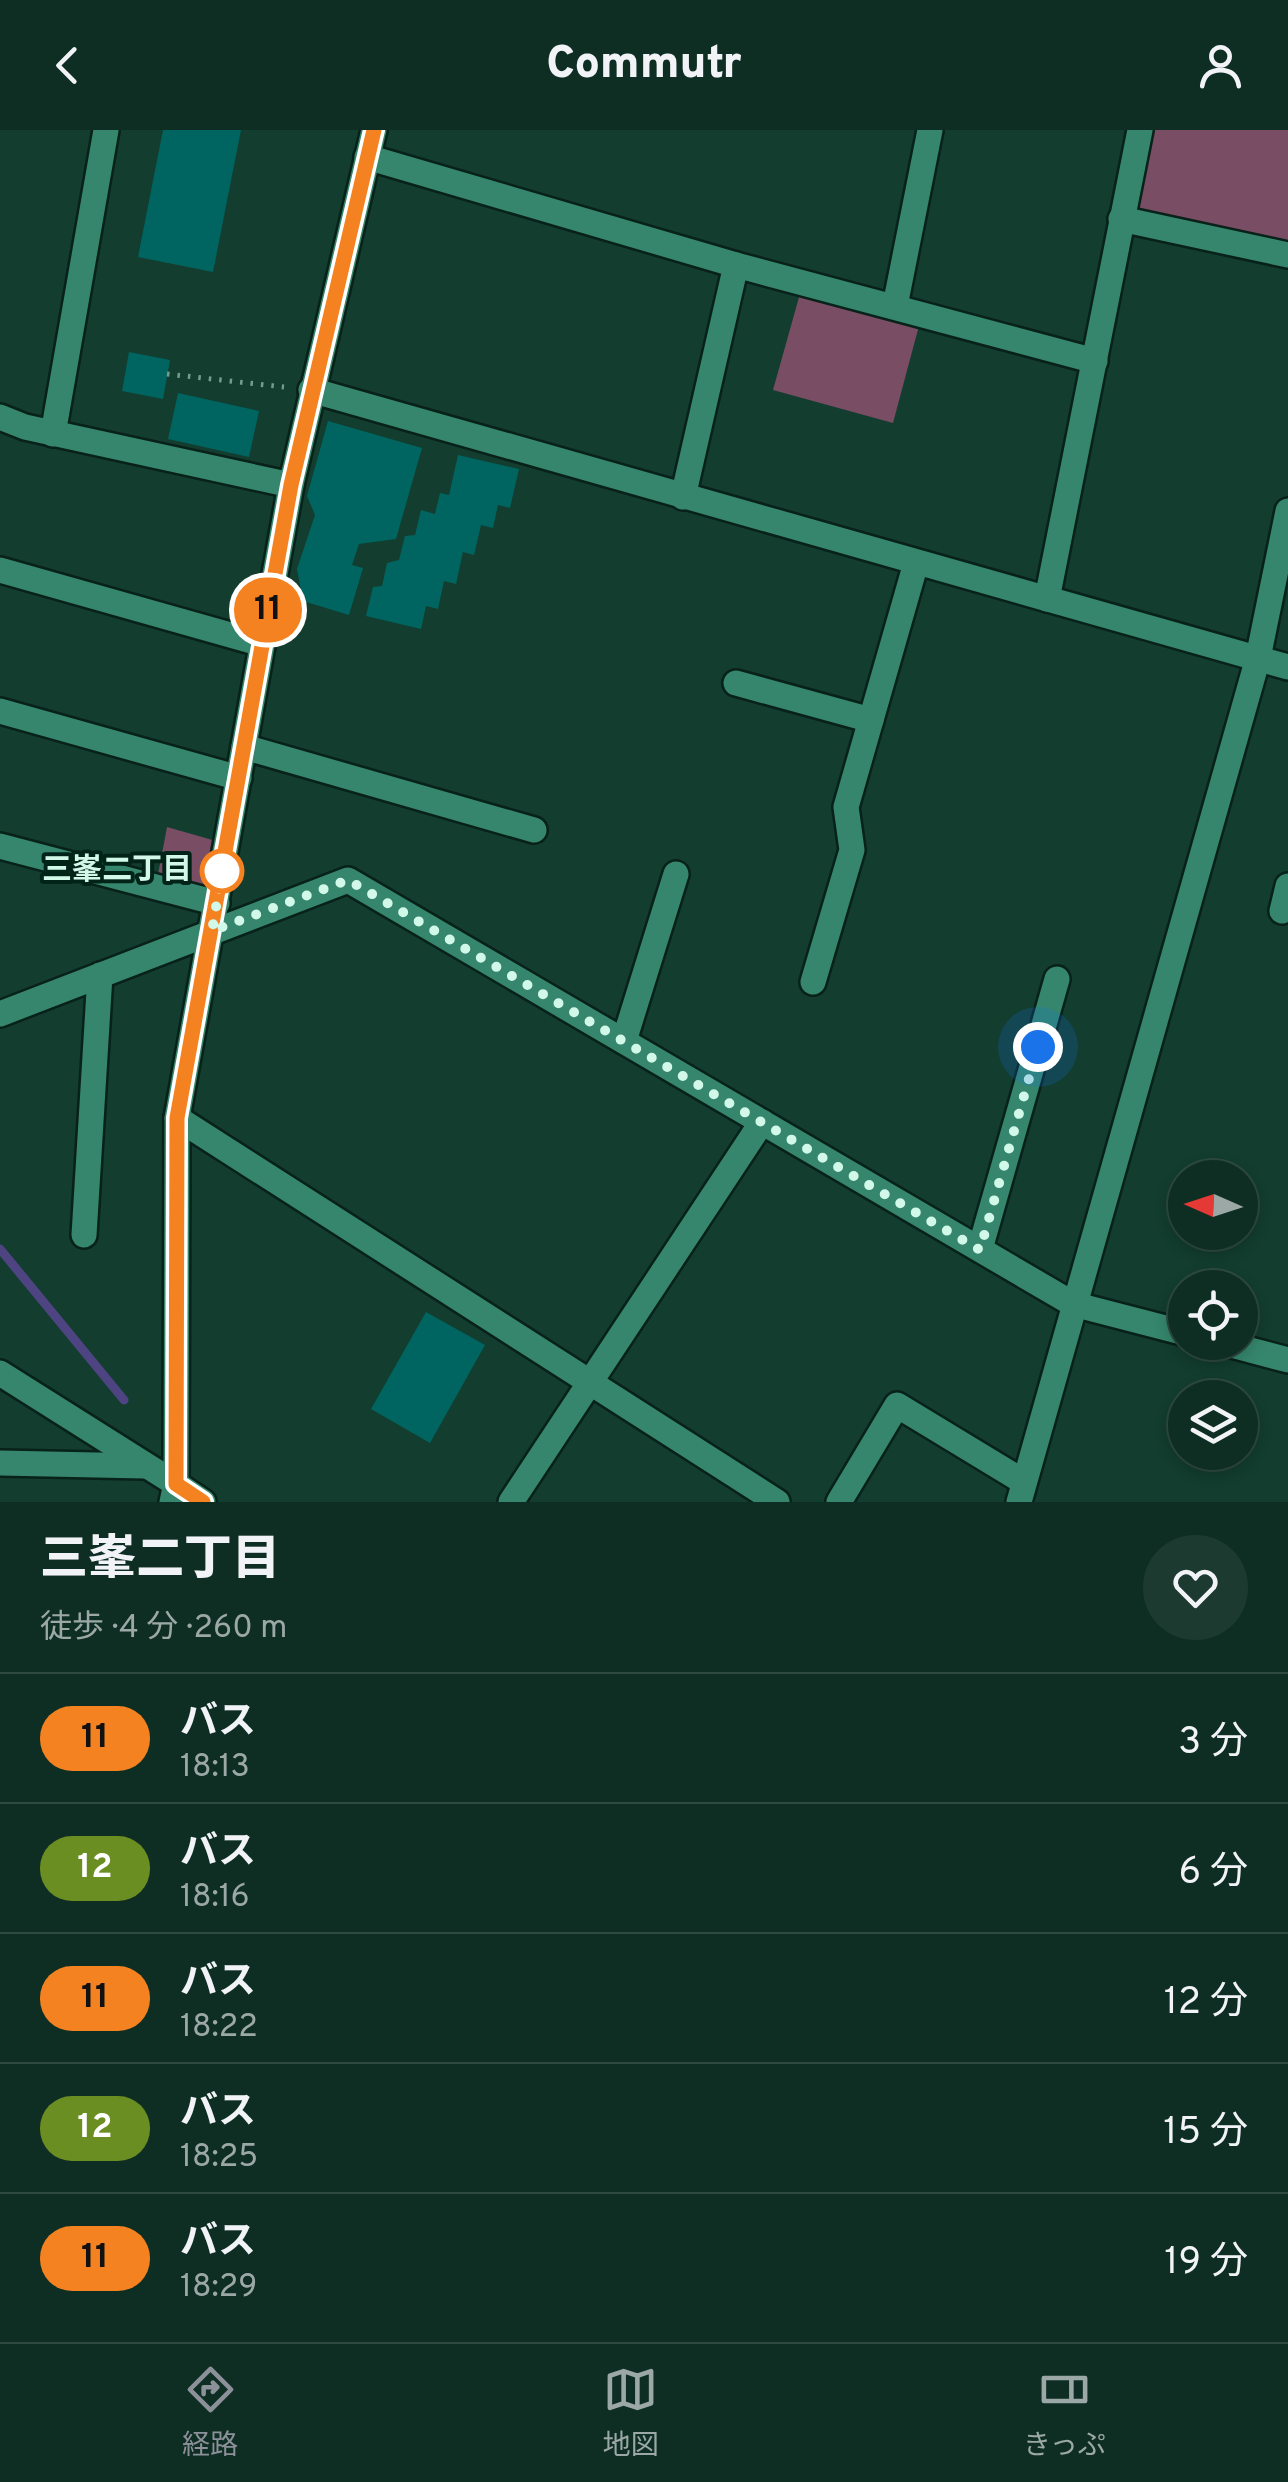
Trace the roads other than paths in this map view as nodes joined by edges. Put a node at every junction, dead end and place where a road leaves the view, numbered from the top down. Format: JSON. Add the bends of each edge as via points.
{"nodes":[{"id":1,"x":106,"y":130,"type":"edge"},
{"id":2,"x":374,"y":130,"type":"edge"},
{"id":3,"x":930,"y":130,"type":"edge"},
{"id":4,"x":1140,"y":130,"type":"edge"},
{"id":5,"x":367,"y":157,"type":"junction"},
{"id":6,"x":1121,"y":219,"type":"junction"},
{"id":7,"x":1288,"y":256,"type":"edge"},
{"id":8,"x":736,"y":264,"type":"junction"},
{"id":9,"x":895,"y":306,"type":"junction"},
{"id":10,"x":1095,"y":361,"type":"junction"},
{"id":11,"x":311,"y":390,"type":"junction"},
{"id":12,"x":0,"y":417,"type":"edge"},
{"id":13,"x":53,"y":434,"type":"junction"},
{"id":14,"x":291,"y":485,"type":"junction"},
{"id":15,"x":683,"y":498,"type":"junction"},
{"id":16,"x":1288,"y":510,"type":"edge"},
{"id":17,"x":916,"y":562,"type":"junction"},
{"id":18,"x":0,"y":570,"type":"edge"},
{"id":19,"x":1047,"y":600,"type":"junction"},
{"id":20,"x":262,"y":644,"type":"junction"},
{"id":21,"x":1258,"y":658,"type":"junction"},
{"id":22,"x":1288,"y":667,"type":"edge"},
{"id":23,"x":736,"y":683,"type":"dead end"},
{"id":24,"x":0,"y":710,"type":"edge"},
{"id":25,"x":871,"y":720,"type":"junction"},
{"id":26,"x":244,"y":748,"type":"junction"},
{"id":27,"x":238,"y":778,"type":"junction"},
{"id":28,"x":534,"y":830,"type":"dead end"},
{"id":29,"x":0,"y":846,"type":"edge"},
{"id":30,"x":676,"y":874,"type":"dead end"},
{"id":31,"x":216,"y":903,"type":"junction"},
{"id":32,"x":212,"y":931,"type":"junction"},
{"id":33,"x":100,"y":975,"type":"junction"},
{"id":34,"x":1057,"y":979,"type":"dead end"},
{"id":35,"x":813,"y":982,"type":"dead end"},
{"id":36,"x":0,"y":1014,"type":"edge"},
{"id":37,"x":624,"y":1041,"type":"junction"},
{"id":38,"x":177,"y":1118,"type":"junction"},
{"id":39,"x":762,"y":1122,"type":"junction"},
{"id":40,"x":84,"y":1234,"type":"dead end"},
{"id":41,"x":980,"y":1250,"type":"junction"},
{"id":42,"x":1073,"y":1304,"type":"junction"},
{"id":43,"x":1168,"y":1329,"type":"edge"},
{"id":44,"x":1258,"y":1352,"type":"edge"},
{"id":45,"x":1288,"y":1360,"type":"edge"},
{"id":46,"x":0,"y":1373,"type":"edge"},
{"id":47,"x":589,"y":1381,"type":"junction"},
{"id":48,"x":0,"y":1464,"type":"edge"},
{"id":49,"x":145,"y":1466,"type":"junction"},
{"id":50,"x":1022,"y":1492,"type":"edge"},
{"id":51,"x":174,"y":1493,"type":"edge"},
{"id":52,"x":203,"y":1502,"type":"edge"},
{"id":53,"x":510,"y":1502,"type":"edge"},
{"id":54,"x":777,"y":1502,"type":"edge"},
{"id":55,"x":839,"y":1502,"type":"edge"}],
"edges":[{"from":1,"to":13,"type":"street"},
{"from":2,"to":5,"type":"street"},
{"from":3,"to":9,"type":"street"},
{"from":4,"to":6,"type":"street"},
{"from":5,"to":8,"type":"street"},
{"from":5,"to":11,"type":"street"},
{"from":6,"to":7,"type":"street"},
{"from":6,"to":10,"type":"street"},
{"from":8,"to":9,"type":"street"},
{"from":8,"to":15,"type":"street"},
{"from":9,"to":10,"type":"street"},
{"from":10,"to":19,"type":"street"},
{"from":11,"to":14,"type":"street"},
{"from":11,"to":15,"type":"street"},
{"from":12,"to":13,"type":"street"},
{"from":13,"to":14,"type":"street"},
{"from":14,"to":20,"type":"street"},
{"from":15,"to":17,"type":"street"},
{"from":16,"to":21,"type":"street"},
{"from":17,"to":19,"type":"street"},
{"from":17,"to":25,"type":"street"},
{"from":18,"to":20,"type":"street"},
{"from":19,"to":21,"type":"street"},
{"from":20,"to":26,"type":"street"},
{"from":21,"to":22,"type":"street"},
{"from":21,"to":42,"type":"street"},
{"from":23,"to":25,"type":"street"},
{"from":24,"to":27,"type":"street"},
{"from":25,"to":35,"type":"street","via":[[846,807],[852,850]]},
{"from":26,"to":27,"type":"street"},
{"from":26,"to":28,"type":"street"},
{"from":27,"to":31,"type":"street"},
{"from":29,"to":31,"type":"street"},
{"from":30,"to":37,"type":"street"},
{"from":31,"to":32,"type":"street"},
{"from":32,"to":33,"type":"street"},
{"from":32,"to":37,"type":"street","via":[[348,880]]},
{"from":32,"to":38,"type":"street"},
{"from":33,"to":36,"type":"street"},
{"from":33,"to":40,"type":"street"},
{"from":34,"to":41,"type":"street"},
{"from":37,"to":39,"type":"street"},
{"from":38,"to":47,"type":"street"},
{"from":38,"to":51,"type":"street"},
{"from":39,"to":41,"type":"street"},
{"from":39,"to":47,"type":"street"},
{"from":41,"to":42,"type":"street"},
{"from":42,"to":43,"type":"street"},
{"from":42,"to":50,"type":"street"},
{"from":44,"to":45,"type":"street"},
{"from":46,"to":49,"type":"street"},
{"from":47,"to":53,"type":"street"},
{"from":47,"to":54,"type":"street"},
{"from":48,"to":49,"type":"street"},
{"from":49,"to":51,"type":"street"},
{"from":50,"to":55,"type":"street","via":[[896,1406]]},
{"from":51,"to":52,"type":"street"}]}
